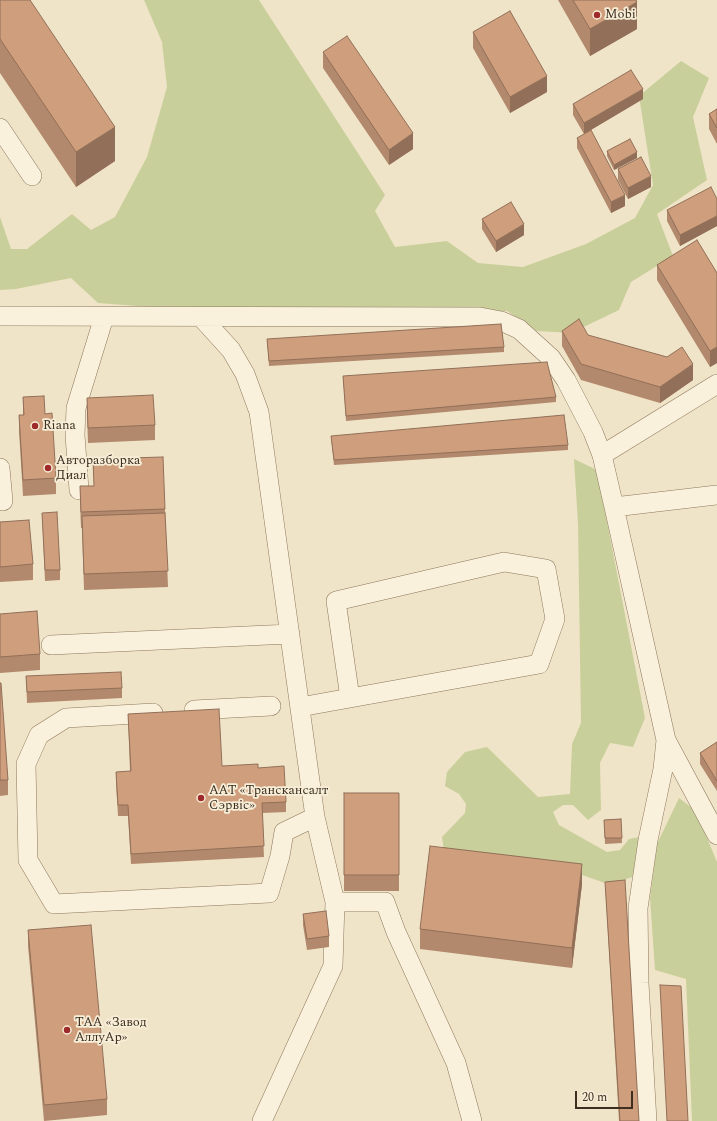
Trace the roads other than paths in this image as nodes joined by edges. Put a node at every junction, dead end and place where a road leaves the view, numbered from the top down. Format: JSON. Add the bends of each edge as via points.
{"nodes":[{"id":1,"x":0,"y":128,"type":"edge"},
{"id":2,"x":32,"y":176,"type":"dead end"},
{"id":3,"x":0,"y":316,"type":"edge"},
{"id":4,"x":104,"y":317,"type":"junction"},
{"id":5,"x":201,"y":317,"type":"junction"},
{"id":6,"x":717,"y":384,"type":"edge"},
{"id":7,"x":602,"y":455,"type":"junction"},
{"id":8,"x":0,"y":468,"type":"edge"},
{"id":9,"x":79,"y":490,"type":"edge"},
{"id":10,"x":717,"y":494,"type":"edge"},
{"id":11,"x":3,"y":501,"type":"dead end"},
{"id":12,"x":614,"y":507,"type":"junction"},
{"id":13,"x":290,"y":634,"type":"junction"},
{"id":14,"x":51,"y":645,"type":"dead end"},
{"id":15,"x":350,"y":698,"type":"junction"},
{"id":16,"x":272,"y":706,"type":"dead end"},
{"id":17,"x":300,"y":707,"type":"junction"},
{"id":18,"x":666,"y":740,"type":"junction"},
{"id":19,"x":315,"y":817,"type":"junction"},
{"id":20,"x":717,"y":835,"type":"edge"},
{"id":21,"x":335,"y":902,"type":"junction"},
{"id":22,"x":262,"y":1121,"type":"edge"},
{"id":23,"x":472,"y":1121,"type":"edge"},
{"id":24,"x":647,"y":1121,"type":"edge"}],
"edges":[{"from":1,"to":2,"type":"street"},
{"from":3,"to":4,"type":"street"},
{"from":4,"to":5,"type":"street"},
{"from":4,"to":9,"type":"street","via":[[76,408]]},
{"from":5,"to":7,"type":"street","via":[[480,318],[501,321],[519,329],[551,358],[583,410]]},
{"from":5,"to":13,"type":"street","via":[[231,350],[259,412]]},
{"from":6,"to":7,"type":"street"},
{"from":7,"to":12,"type":"street"},
{"from":8,"to":11,"type":"street"},
{"from":10,"to":12,"type":"street"},
{"from":12,"to":18,"type":"street"},
{"from":13,"to":14,"type":"street"},
{"from":13,"to":17,"type":"street"},
{"from":15,"to":15,"type":"street","via":[[539,664],[555,619],[546,569],[504,562],[336,601]]},
{"from":15,"to":17,"type":"street"},
{"from":16,"to":19,"type":"street","via":[[66,718],[39,735],[26,764],[28,860],[54,904],[269,893],[284,832]]},
{"from":17,"to":19,"type":"street"},
{"from":18,"to":20,"type":"street"},
{"from":18,"to":24,"type":"street","via":[[638,908],[639,983]]},
{"from":19,"to":21,"type":"street"},
{"from":21,"to":22,"type":"street","via":[[333,966]]},
{"from":21,"to":23,"type":"street","via":[[385,902],[396,932],[456,1063]]}]}
